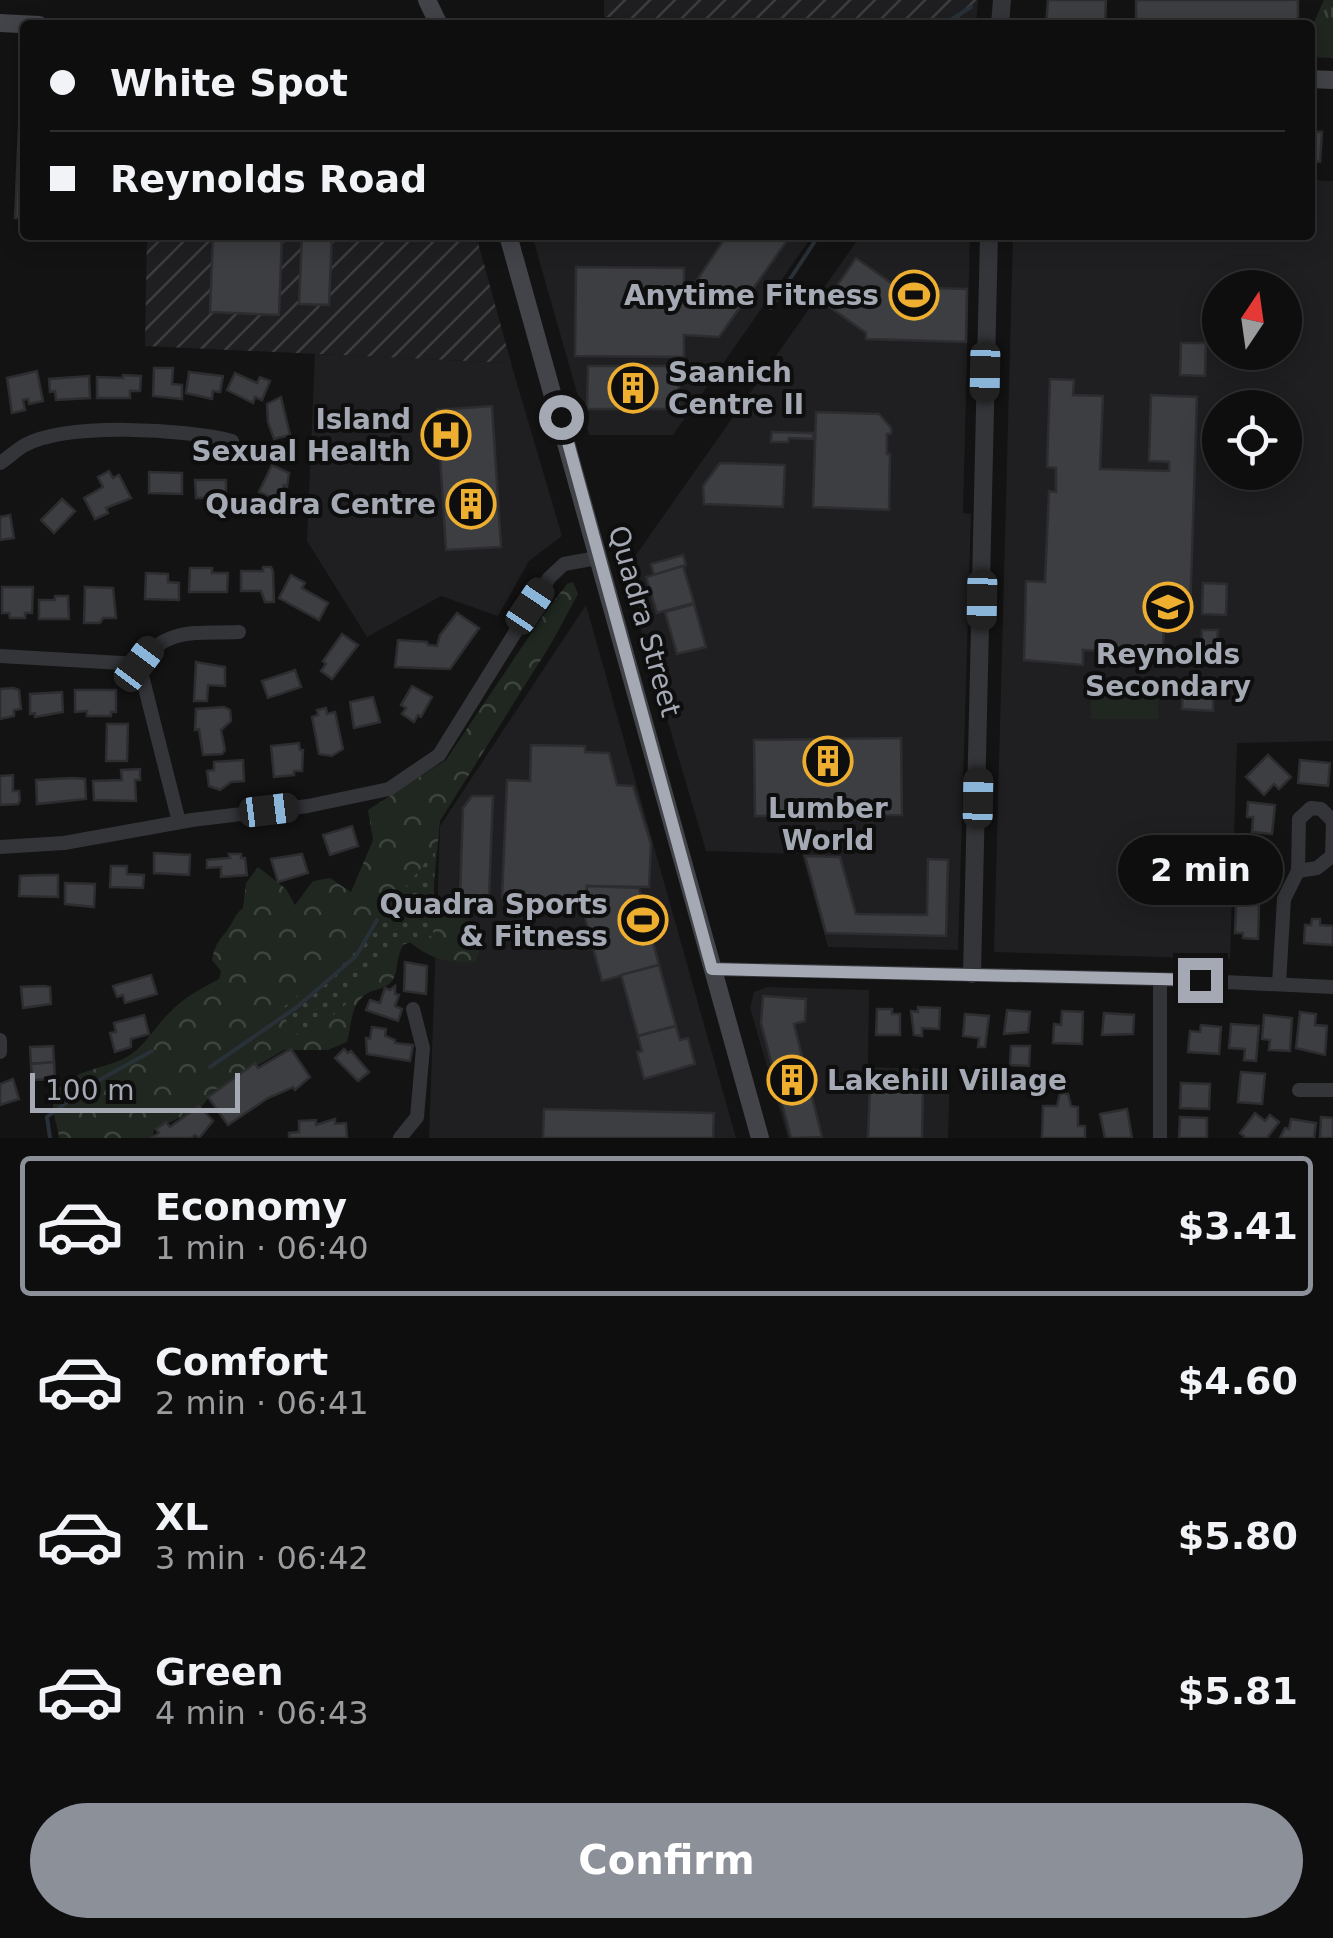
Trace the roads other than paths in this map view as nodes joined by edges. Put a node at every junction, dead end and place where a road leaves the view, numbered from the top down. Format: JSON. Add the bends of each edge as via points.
{"nodes":[{"id":1,"x":509,"y":240,"type":"edge"},
{"id":2,"x":989,"y":240,"type":"edge"},
{"id":3,"x":232,"y":441,"type":"dead end"},
{"id":4,"x":0,"y":464,"type":"edge"},
{"id":5,"x":597,"y":558,"type":"junction"},
{"id":6,"x":239,"y":632,"type":"dead end"},
{"id":7,"x":0,"y":656,"type":"edge"},
{"id":8,"x":139,"y":664,"type":"junction"},
{"id":9,"x":179,"y":822,"type":"junction"},
{"id":10,"x":0,"y":847,"type":"edge"},
{"id":11,"x":1298,"y":871,"type":"dead end"},
{"id":12,"x":712,"y":969,"type":"junction"},
{"id":13,"x":972,"y":974,"type":"junction"},
{"id":14,"x":1160,"y":979,"type":"junction"},
{"id":15,"x":1279,"y":984,"type":"junction"},
{"id":16,"x":1333,"y":986,"type":"edge"},
{"id":17,"x":413,"y":1010,"type":"dead end"},
{"id":18,"x":0,"y":1040,"type":"edge"},
{"id":19,"x":0,"y":1052,"type":"edge"},
{"id":20,"x":1299,"y":1090,"type":"dead end"},
{"id":21,"x":1333,"y":1090,"type":"edge"},
{"id":22,"x":400,"y":1138,"type":"edge"},
{"id":23,"x":760,"y":1138,"type":"edge"},
{"id":24,"x":1160,"y":1138,"type":"edge"}],
"edges":[{"from":1,"to":5,"type":"main road","name":"Quadra Street"},
{"from":2,"to":13,"type":"street"},
{"from":3,"to":4,"type":"street","via":[[206,434],[76,430],[27,444]]},
{"from":5,"to":9,"type":"street","via":[[564,564],[549,578],[439,754],[388,789]]},
{"from":5,"to":12,"type":"main road","name":"Quadra Street"},
{"from":6,"to":8,"type":"street","via":[[171,635]]},
{"from":7,"to":8,"type":"street"},
{"from":8,"to":9,"type":"street"},
{"from":9,"to":10,"type":"street"},
{"from":11,"to":15,"type":"street","via":[[1284,898]]},
{"from":12,"to":13,"type":"street"},
{"from":12,"to":23,"type":"main road","name":"Quadra Street"},
{"from":13,"to":14,"type":"street"},
{"from":14,"to":15,"type":"street"},
{"from":14,"to":24,"type":"street"},
{"from":15,"to":16,"type":"street"},
{"from":17,"to":22,"type":"street","via":[[423,1048],[417,1116]]},
{"from":18,"to":19,"type":"street"},
{"from":20,"to":21,"type":"street"}]}
